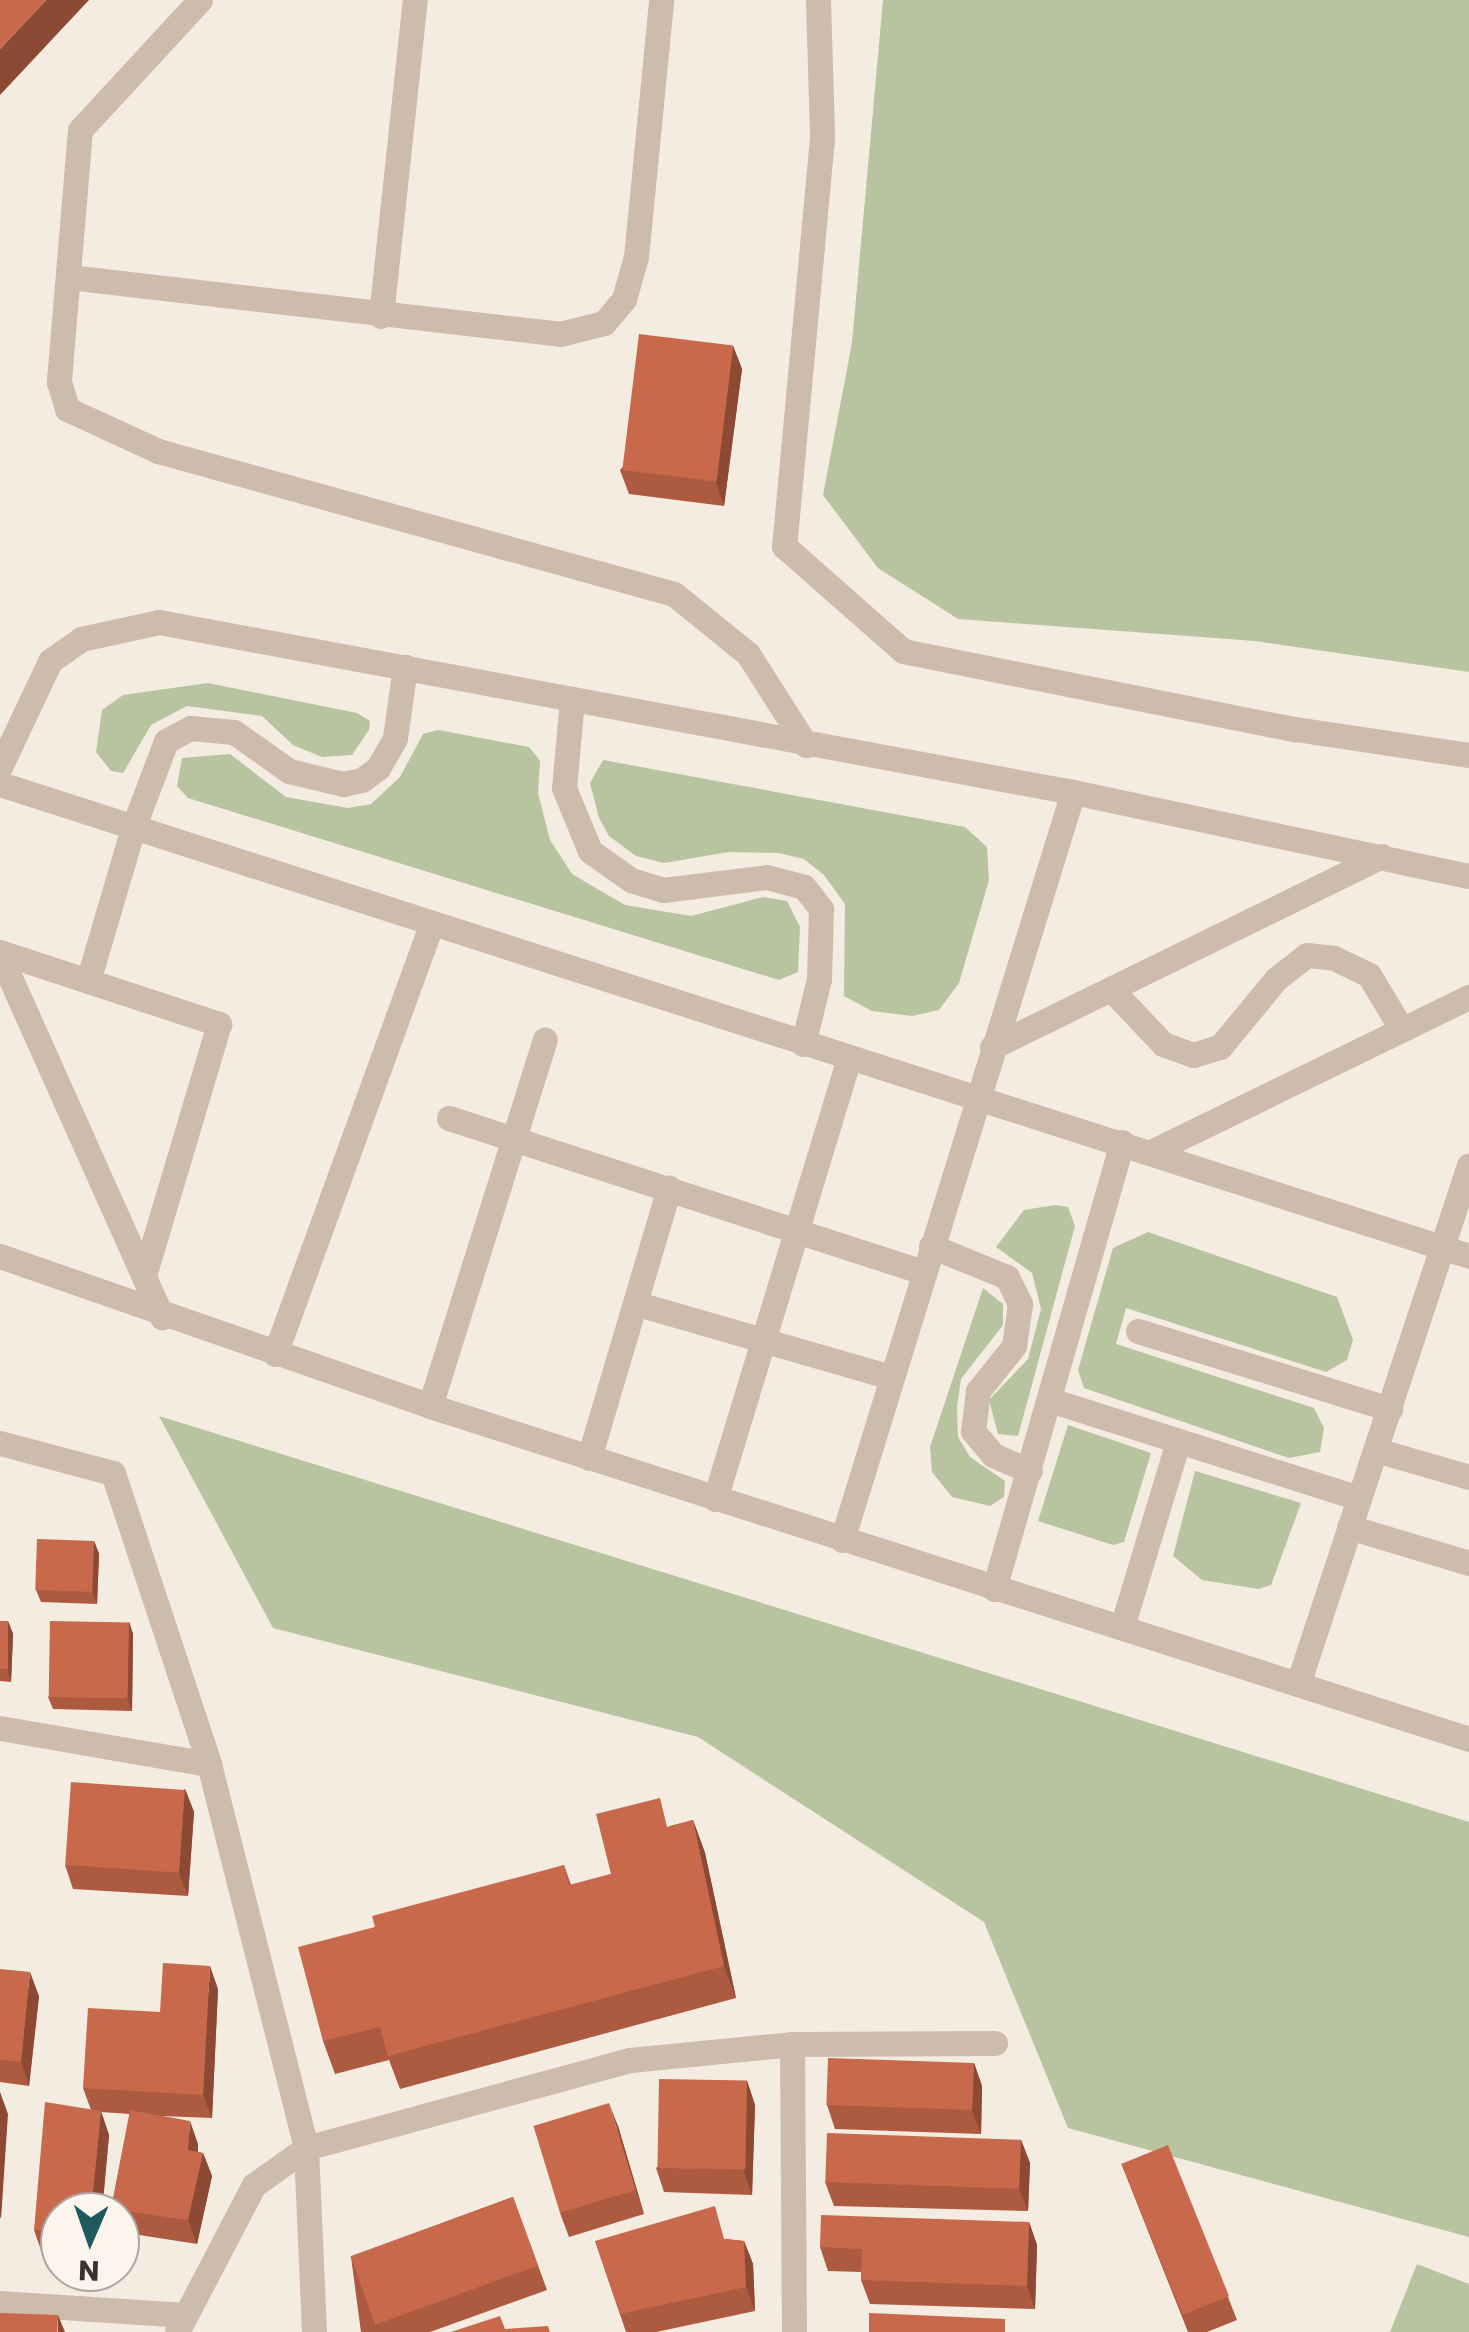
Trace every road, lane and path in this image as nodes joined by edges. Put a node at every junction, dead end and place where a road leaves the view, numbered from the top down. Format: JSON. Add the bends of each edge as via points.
{"nodes":[{"id":1,"x":200,"y":0,"type":"edge"},
{"id":2,"x":415,"y":0,"type":"edge"},
{"id":3,"x":661,"y":0,"type":"edge"},
{"id":4,"x":818,"y":0,"type":"edge"},
{"id":5,"x":69,"y":276,"type":"junction"},
{"id":6,"x":381,"y":316,"type":"junction"},
{"id":7,"x":405,"y":667,"type":"junction"},
{"id":8,"x":572,"y":699,"type":"junction"},
{"id":9,"x":806,"y":745,"type":"junction"},
{"id":10,"x":1469,"y":756,"type":"edge"},
{"id":11,"x":0,"y":767,"type":"edge"},
{"id":12,"x":0,"y":784,"type":"edge"},
{"id":13,"x":1073,"y":792,"type":"junction"},
{"id":14,"x":132,"y":828,"type":"junction"},
{"id":15,"x":1382,"y":856,"type":"junction"},
{"id":16,"x":1469,"y":876,"type":"edge"},
{"id":17,"x":431,"y":926,"type":"junction"},
{"id":18,"x":0,"y":954,"type":"edge"},
{"id":19,"x":88,"y":981,"type":"junction"},
{"id":20,"x":1111,"y":990,"type":"junction"},
{"id":21,"x":1469,"y":997,"type":"edge"},
{"id":22,"x":1402,"y":1030,"type":"junction"},
{"id":23,"x":545,"y":1040,"type":"dead end"},
{"id":24,"x":803,"y":1044,"type":"junction"},
{"id":25,"x":992,"y":1047,"type":"junction"},
{"id":26,"x":849,"y":1058,"type":"junction"},
{"id":27,"x":976,"y":1099,"type":"junction"},
{"id":28,"x":449,"y":1118,"type":"dead end"},
{"id":29,"x":514,"y":1138,"type":"junction"},
{"id":30,"x":1122,"y":1142,"type":"junction"},
{"id":31,"x":1151,"y":1152,"type":"junction"},
{"id":32,"x":1469,"y":1165,"type":"edge"},
{"id":33,"x":670,"y":1188,"type":"junction"},
{"id":34,"x":798,"y":1230,"type":"junction"},
{"id":35,"x":931,"y":1246,"type":"junction"},
{"id":36,"x":1443,"y":1248,"type":"junction"},
{"id":37,"x":0,"y":1256,"type":"edge"},
{"id":38,"x":1469,"y":1256,"type":"edge"},
{"id":39,"x":923,"y":1272,"type":"junction"},
{"id":40,"x":144,"y":1275,"type":"junction"},
{"id":41,"x":638,"y":1304,"type":"junction"},
{"id":42,"x":162,"y":1317,"type":"junction"},
{"id":43,"x":1138,"y":1331,"type":"dead end"},
{"id":44,"x":763,"y":1340,"type":"junction"},
{"id":45,"x":275,"y":1354,"type":"junction"},
{"id":46,"x":891,"y":1376,"type":"junction"},
{"id":47,"x":1050,"y":1400,"type":"junction"},
{"id":48,"x":430,"y":1406,"type":"junction"},
{"id":49,"x":1390,"y":1409,"type":"junction"},
{"id":50,"x":1178,"y":1440,"type":"junction"},
{"id":51,"x":0,"y":1444,"type":"edge"},
{"id":52,"x":1376,"y":1450,"type":"junction"},
{"id":53,"x":589,"y":1458,"type":"junction"},
{"id":54,"x":1030,"y":1471,"type":"junction"},
{"id":55,"x":1469,"y":1477,"type":"edge"},
{"id":56,"x":715,"y":1498,"type":"junction"},
{"id":57,"x":1359,"y":1498,"type":"junction"},
{"id":58,"x":1350,"y":1527,"type":"junction"},
{"id":59,"x":842,"y":1540,"type":"junction"},
{"id":60,"x":1469,"y":1563,"type":"edge"},
{"id":61,"x":994,"y":1589,"type":"junction"},
{"id":62,"x":1122,"y":1627,"type":"junction"},
{"id":63,"x":1298,"y":1684,"type":"junction"},
{"id":64,"x":0,"y":1728,"type":"edge"},
{"id":65,"x":1469,"y":1739,"type":"edge"},
{"id":66,"x":209,"y":1764,"type":"junction"},
{"id":67,"x":994,"y":2043,"type":"dead end"},
{"id":68,"x":792,"y":2044,"type":"junction"},
{"id":69,"x":306,"y":2148,"type":"junction"},
{"id":70,"x":0,"y":2303,"type":"edge"},
{"id":71,"x":181,"y":2324,"type":"edge"},
{"id":72,"x":314,"y":2332,"type":"edge"},
{"id":73,"x":794,"y":2332,"type":"edge"}],
"edges":[{"from":1,"to":5,"type":"street","via":[[80,130]]},
{"from":2,"to":6,"type":"street"},
{"from":3,"to":6,"type":"street","via":[[636,258],[624,298],[604,323],[560,334]]},
{"from":4,"to":10,"type":"street","via":[[822,138],[784,546],[903,652]]},
{"from":5,"to":6,"type":"street"},
{"from":5,"to":9,"type":"street","via":[[59,382],[68,408],[158,451],[674,594],[748,654]]},
{"from":7,"to":8,"type":"street"},
{"from":7,"to":11,"type":"street","via":[[159,622],[81,639],[50,661]]},
{"from":7,"to":14,"type":"street","via":[[395,738],[378,768],[362,780],[320,781],[289,771],[234,732],[190,728],[166,742]]},
{"from":8,"to":9,"type":"street"},
{"from":8,"to":24,"type":"street","via":[[564,788],[590,850],[631,880],[663,890],[768,877],[804,887],[820,909],[819,979]]},
{"from":9,"to":13,"type":"street"},
{"from":12,"to":14,"type":"street"},
{"from":13,"to":15,"type":"street"},
{"from":13,"to":25,"type":"street"},
{"from":14,"to":17,"type":"street"},
{"from":14,"to":19,"type":"street"},
{"from":15,"to":16,"type":"street"},
{"from":15,"to":20,"type":"street"},
{"from":17,"to":24,"type":"street"},
{"from":17,"to":45,"type":"street"},
{"from":18,"to":19,"type":"street"},
{"from":18,"to":40,"type":"street"},
{"from":19,"to":40,"type":"street","via":[[219,1024]]},
{"from":20,"to":22,"type":"street","via":[[1163,1044],[1193,1055],[1220,1047],[1276,979],[1307,955],[1334,958],[1369,974]]},
{"from":20,"to":25,"type":"street"},
{"from":21,"to":22,"type":"street"},
{"from":22,"to":31,"type":"street"},
{"from":23,"to":29,"type":"street"},
{"from":24,"to":26,"type":"street"},
{"from":25,"to":27,"type":"street"},
{"from":26,"to":27,"type":"street"},
{"from":26,"to":34,"type":"street"},
{"from":27,"to":30,"type":"street"},
{"from":27,"to":35,"type":"street"},
{"from":28,"to":29,"type":"street"},
{"from":29,"to":33,"type":"street"},
{"from":29,"to":48,"type":"street"},
{"from":30,"to":31,"type":"street"},
{"from":30,"to":47,"type":"street"},
{"from":31,"to":36,"type":"street"},
{"from":32,"to":36,"type":"street"},
{"from":33,"to":34,"type":"street"},
{"from":33,"to":41,"type":"street"},
{"from":34,"to":39,"type":"street"},
{"from":34,"to":44,"type":"street"},
{"from":35,"to":39,"type":"street"},
{"from":35,"to":54,"type":"street","via":[[1008,1278],[1020,1304],[1014,1346],[978,1391],[974,1431],[993,1456]]},
{"from":36,"to":38,"type":"street"},
{"from":36,"to":49,"type":"street"},
{"from":37,"to":42,"type":"street"},
{"from":39,"to":46,"type":"street"},
{"from":40,"to":42,"type":"street"},
{"from":41,"to":44,"type":"street"},
{"from":41,"to":53,"type":"street"},
{"from":42,"to":45,"type":"street"},
{"from":43,"to":49,"type":"street"},
{"from":44,"to":46,"type":"street"},
{"from":44,"to":56,"type":"street"},
{"from":45,"to":48,"type":"street"},
{"from":46,"to":59,"type":"street"},
{"from":47,"to":50,"type":"street"},
{"from":47,"to":54,"type":"street"},
{"from":48,"to":53,"type":"street"},
{"from":49,"to":52,"type":"street"},
{"from":50,"to":57,"type":"street"},
{"from":50,"to":62,"type":"street"},
{"from":51,"to":66,"type":"street","via":[[113,1472]]},
{"from":52,"to":55,"type":"street"},
{"from":52,"to":57,"type":"street"},
{"from":53,"to":56,"type":"street"},
{"from":54,"to":61,"type":"street"},
{"from":56,"to":59,"type":"street"},
{"from":57,"to":58,"type":"street"},
{"from":58,"to":60,"type":"street"},
{"from":58,"to":63,"type":"street"},
{"from":59,"to":61,"type":"street"},
{"from":61,"to":62,"type":"street"},
{"from":62,"to":63,"type":"street"},
{"from":63,"to":65,"type":"street"},
{"from":64,"to":66,"type":"street"},
{"from":66,"to":69,"type":"street"},
{"from":67,"to":68,"type":"street"},
{"from":68,"to":69,"type":"street","via":[[630,2060]]},
{"from":68,"to":73,"type":"street"},
{"from":69,"to":71,"type":"street","via":[[254,2185]]},
{"from":69,"to":72,"type":"street"},
{"from":70,"to":71,"type":"street"}]}
